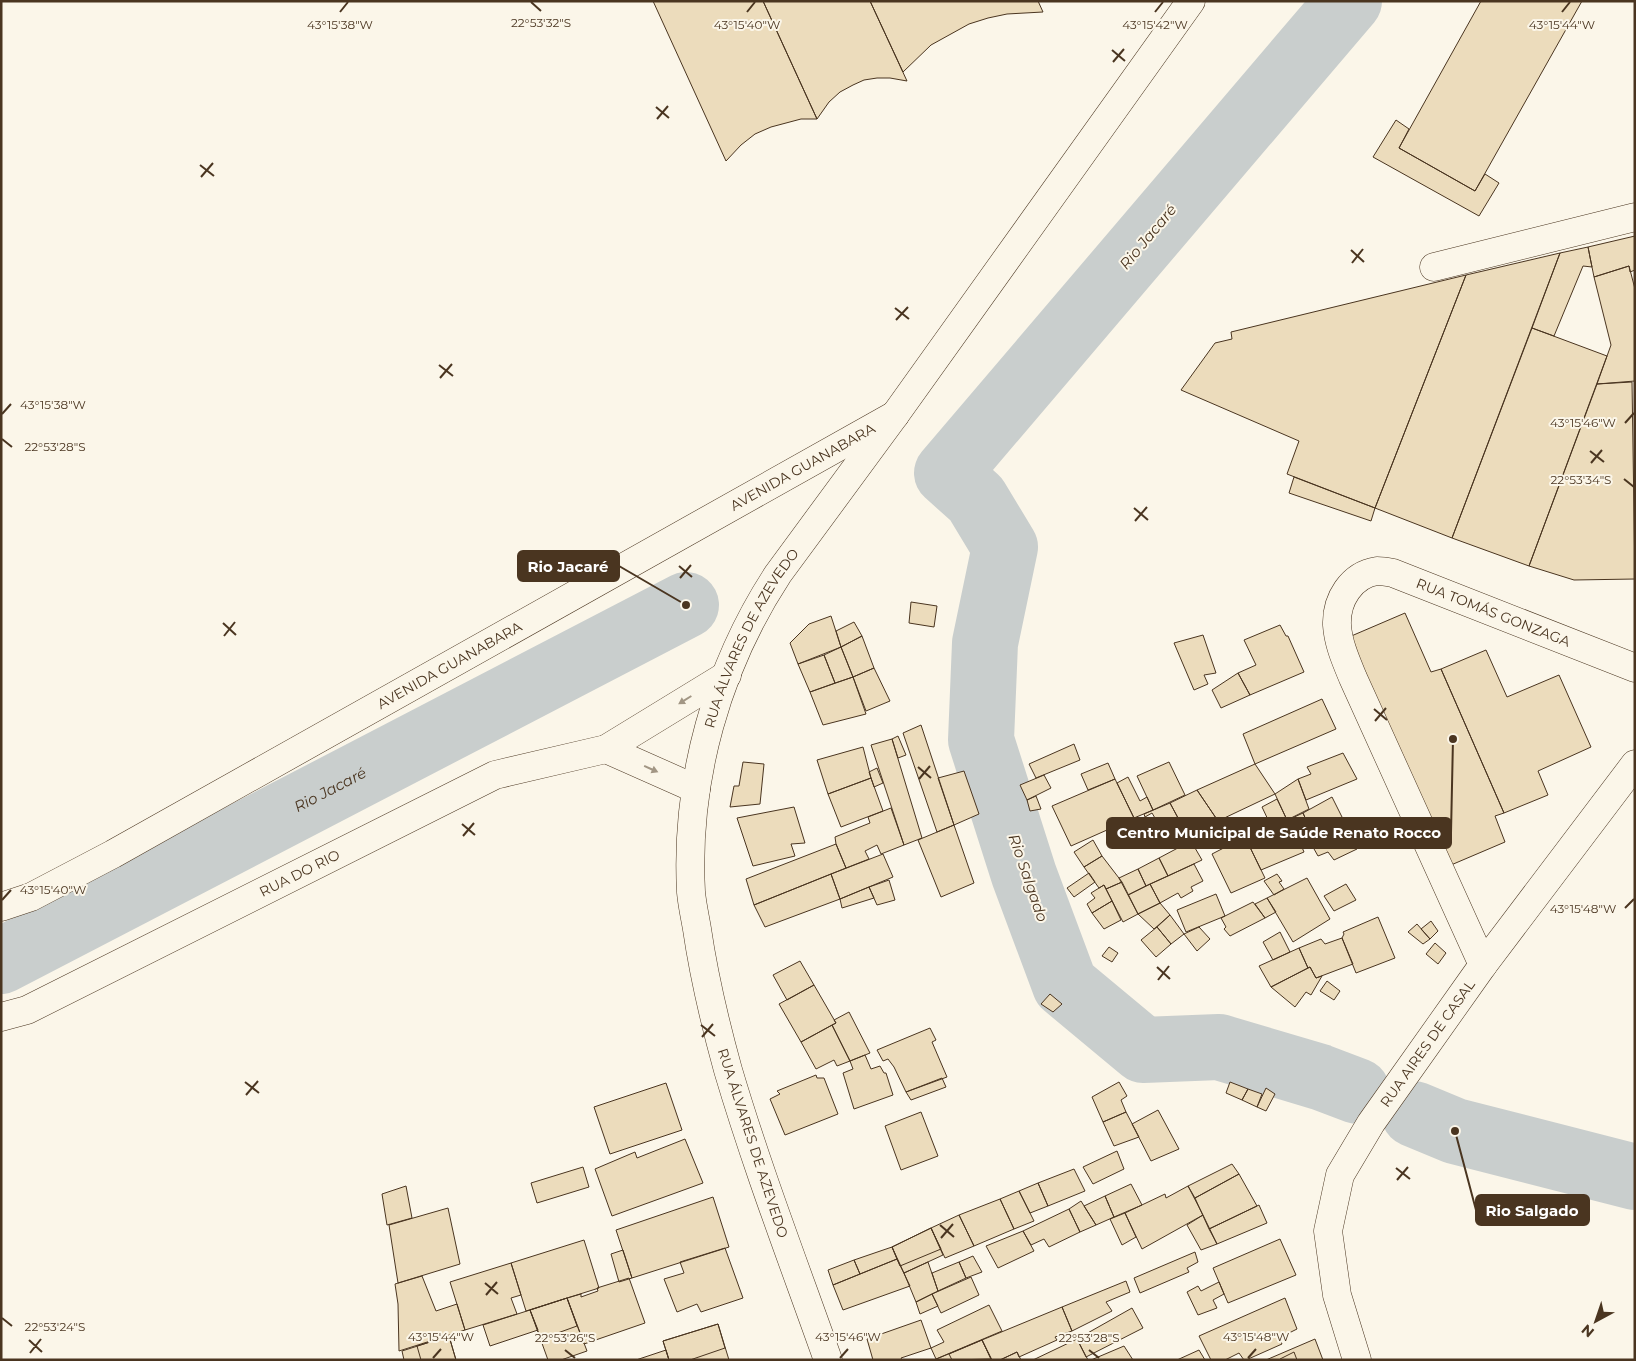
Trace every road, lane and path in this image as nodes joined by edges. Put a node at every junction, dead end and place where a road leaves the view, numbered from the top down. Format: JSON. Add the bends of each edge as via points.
{"nodes":[{"id":1,"x":1191,"y":1,"type":"edge"},
{"id":2,"x":1635,"y":217,"type":"edge"},
{"id":3,"x":1434,"y":267,"type":"dead end"},
{"id":4,"x":888,"y":424,"type":"junction"},
{"id":5,"x":1635,"y":668,"type":"edge"},
{"id":6,"x":726,"y":675,"type":"junction"},
{"id":7,"x":606,"y":749,"type":"junction"},
{"id":8,"x":1635,"y":764,"type":"edge"},
{"id":9,"x":696,"y":789,"type":"junction"},
{"id":10,"x":1,"y":907,"type":"edge"},
{"id":11,"x":1483,"y":965,"type":"junction"},
{"id":12,"x":1,"y":1017,"type":"edge"},
{"id":13,"x":828,"y":1360,"type":"edge"},
{"id":14,"x":1357,"y":1360,"type":"edge"}],
"edges":[{"from":1,"to":4,"type":"street","name":"RUA ÁLVARES DE AZEVEDO"},
{"from":2,"to":3,"type":"street"},
{"from":4,"to":6,"type":"street","name":"RUA ÁLVARES DE AZEVEDO","via":[[760,600]]},
{"from":4,"to":10,"type":"street","name":"AVENIDA GUANABARA","via":[[113,854],[31,897]]},
{"from":5,"to":11,"type":"street","name":"RUA TOMÁS GONZAGA","via":[[1393,572],[1378,571],[1362,576],[1351,584],[1341,600],[1337,625],[1342,650]]},
{"from":6,"to":7,"type":"street","name":"RUA DO RIO","one_way":true},
{"from":6,"to":9,"type":"street","name":"RUA ÁLVARES DE AZEVEDO","via":[[698,768]]},
{"from":7,"to":9,"type":"street","one_way":true},
{"from":7,"to":12,"type":"street","name":"RUA DO RIO","via":[[495,775],[27,1010]]},
{"from":8,"to":11,"type":"street","name":"RUA AIRES DE CASAL"},
{"from":9,"to":13,"type":"street","name":"RUA ÁLVARES DE AZEVEDO","via":[[691,836],[692,893],[714,1022],[757,1162]]},
{"from":11,"to":14,"type":"street","name":"RUA AIRES DE CASAL","via":[[1371,1123],[1340,1175],[1328,1230],[1337,1295]]}]}
